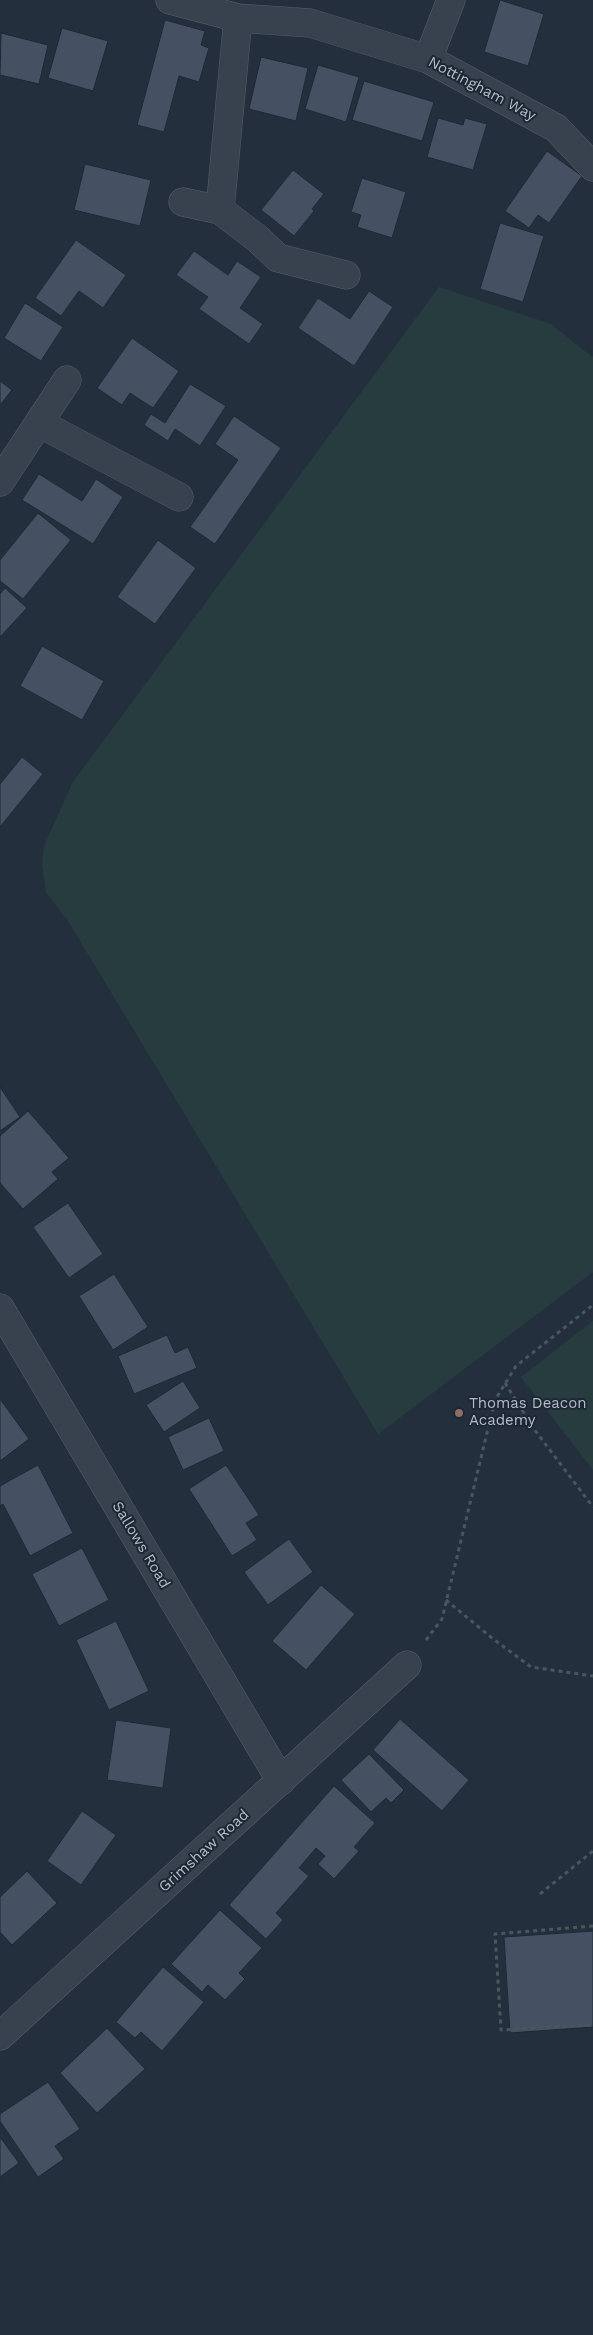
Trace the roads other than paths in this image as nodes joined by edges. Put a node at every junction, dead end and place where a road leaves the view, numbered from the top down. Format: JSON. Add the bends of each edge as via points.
{"nodes":[{"id":1,"x":170,"y":0,"type":"edge"},
{"id":2,"x":452,"y":0,"type":"edge"},
{"id":3,"x":238,"y":18,"type":"junction"},
{"id":4,"x":428,"y":59,"type":"junction"},
{"id":5,"x":593,"y":167,"type":"edge"},
{"id":6,"x":183,"y":202,"type":"dead end"},
{"id":7,"x":220,"y":210,"type":"junction"},
{"id":8,"x":346,"y":275,"type":"dead end"},
{"id":9,"x":67,"y":380,"type":"dead end"},
{"id":10,"x":39,"y":423,"type":"junction"},
{"id":11,"x":0,"y":482,"type":"edge"},
{"id":12,"x":179,"y":498,"type":"dead end"},
{"id":13,"x":0,"y":1308,"type":"edge"},
{"id":14,"x":407,"y":1665,"type":"road end"},
{"id":15,"x":281,"y":1781,"type":"junction"},
{"id":16,"x":0,"y":2036,"type":"edge"}],
"edges":[{"from":1,"to":3,"type":"street","name":"Nottingham Way"},
{"from":2,"to":4,"type":"street"},
{"from":3,"to":4,"type":"street","name":"Nottingham Way","via":[[310,23]]},
{"from":3,"to":7,"type":"street"},
{"from":4,"to":5,"type":"street","name":"Nottingham Way","via":[[556,128]]},
{"from":6,"to":7,"type":"street"},
{"from":7,"to":8,"type":"street","via":[[278,258]]},
{"from":9,"to":10,"type":"street"},
{"from":10,"to":11,"type":"street"},
{"from":10,"to":12,"type":"street"},
{"from":13,"to":15,"type":"street","name":"Sallows Road"},
{"from":14,"to":15,"type":"street","name":"Grimshaw Road"},
{"from":15,"to":16,"type":"street","name":"Grimshaw Road"}]}
